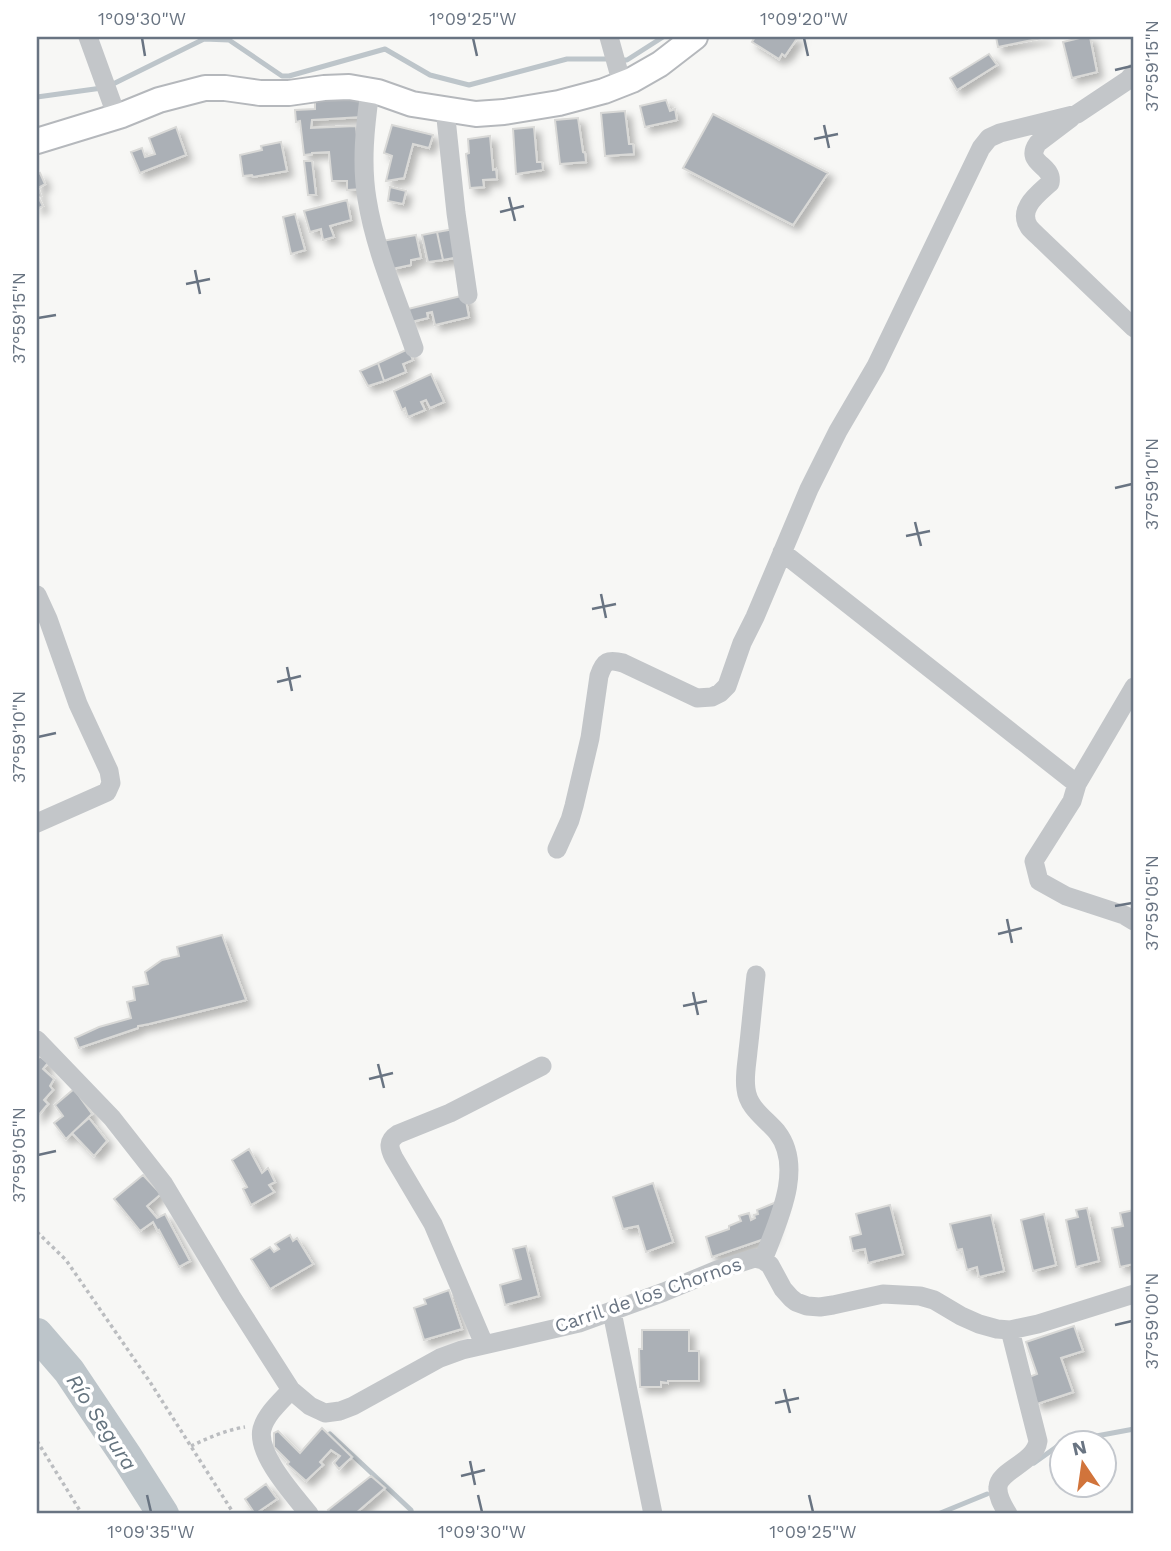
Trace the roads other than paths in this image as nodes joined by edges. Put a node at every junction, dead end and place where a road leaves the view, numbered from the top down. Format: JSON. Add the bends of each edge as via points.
{"nodes":[{"id":1,"x":88,"y":37,"type":"edge"},
{"id":2,"x":695,"y":37,"type":"edge"},
{"id":3,"x":615,"y":60,"type":"edge"},
{"id":4,"x":1134,"y":73,"type":"edge"},
{"id":5,"x":370,"y":91,"type":"junction"},
{"id":6,"x":109,"y":97,"type":"junction"},
{"id":7,"x":445,"y":109,"type":"junction"},
{"id":8,"x":1077,"y":114,"type":"junction"},
{"id":9,"x":1013,"y":129,"type":"junction"},
{"id":10,"x":37,"y":141,"type":"edge"},
{"id":11,"x":1034,"y":148,"type":"junction"},
{"id":12,"x":468,"y":295,"type":"dead end"},
{"id":13,"x":1134,"y":328,"type":"edge"},
{"id":14,"x":414,"y":348,"type":"dead end"},
{"id":15,"x":782,"y":552,"type":"junction"},
{"id":16,"x":37,"y":595,"type":"edge"},
{"id":17,"x":1134,"y":687,"type":"edge"},
{"id":18,"x":1077,"y":785,"type":"junction"},
{"id":19,"x":37,"y":823,"type":"edge"},
{"id":20,"x":557,"y":849,"type":"dead end"},
{"id":21,"x":1134,"y":921,"type":"edge"},
{"id":22,"x":756,"y":975,"type":"dead end"},
{"id":23,"x":37,"y":1040,"type":"edge"},
{"id":24,"x":542,"y":1066,"type":"dead end"},
{"id":25,"x":763,"y":1260,"type":"junction"},
{"id":26,"x":1134,"y":1294,"type":"edge"},
{"id":27,"x":612,"y":1312,"type":"junction"},
{"id":28,"x":1010,"y":1330,"type":"junction"},
{"id":29,"x":484,"y":1345,"type":"junction"},
{"id":30,"x":291,"y":1390,"type":"junction"},
{"id":31,"x":309,"y":1514,"type":"edge"},
{"id":32,"x":653,"y":1514,"type":"edge"},
{"id":33,"x":1008,"y":1514,"type":"edge"}],
"edges":[{"from":1,"to":6,"type":"street"},
{"from":2,"to":3,"type":"main road","via":[[660,64]]},
{"from":3,"to":7,"type":"main road","via":[[604,92],[504,112]]},
{"from":4,"to":8,"type":"street"},
{"from":5,"to":6,"type":"main road","via":[[324,88],[260,93],[205,88],[159,100]]},
{"from":5,"to":7,"type":"main road"},
{"from":5,"to":14,"type":"street","via":[[364,136],[367,196],[373,229]]},
{"from":6,"to":10,"type":"main road"},
{"from":7,"to":12,"type":"street"},
{"from":8,"to":9,"type":"street"},
{"from":8,"to":11,"type":"street"},
{"from":9,"to":11,"type":"street","via":[[1031,134]]},
{"from":9,"to":15,"type":"street","via":[[989,138],[976,158],[876,366],[809,489]]},
{"from":11,"to":13,"type":"street","via":[[1034,157],[1052,179],[1026,210],[1029,226]]},
{"from":15,"to":18,"type":"street"},
{"from":15,"to":20,"type":"street","via":[[731,678],[720,693],[697,698],[623,663],[608,661],[602,666],[575,806]]},
{"from":16,"to":19,"type":"street","via":[[111,783],[107,792]]},
{"from":17,"to":18,"type":"street"},
{"from":18,"to":21,"type":"street","via":[[1072,801],[1034,861],[1039,881]]},
{"from":22,"to":25,"type":"street","via":[[745,1087],[752,1106],[778,1133],[790,1168]]},
{"from":23,"to":30,"type":"street","name":"Carril de los Chornos","via":[[111,1118],[163,1183]]},
{"from":24,"to":29,"type":"street","via":[[392,1138],[390,1143],[394,1158],[433,1223]]},
{"from":25,"to":27,"type":"street","name":"Carril de los Chornos","via":[[746,1260]]},
{"from":25,"to":28,"type":"street","name":"Carril de los Chornos","via":[[791,1298],[807,1306],[883,1294],[920,1296],[979,1324]]},
{"from":26,"to":28,"type":"street","name":"Carril de los Chornos"},
{"from":27,"to":29,"type":"street","name":"Carril de los Chornos"},
{"from":27,"to":32,"type":"street"},
{"from":28,"to":33,"type":"street","via":[[1038,1441],[1032,1455],[1000,1480],[998,1494]]},
{"from":29,"to":30,"type":"street","name":"Carril de los Chornos","via":[[440,1358],[340,1411],[318,1410]]},
{"from":30,"to":31,"type":"street","via":[[262,1427],[261,1437],[274,1468]]}]}
